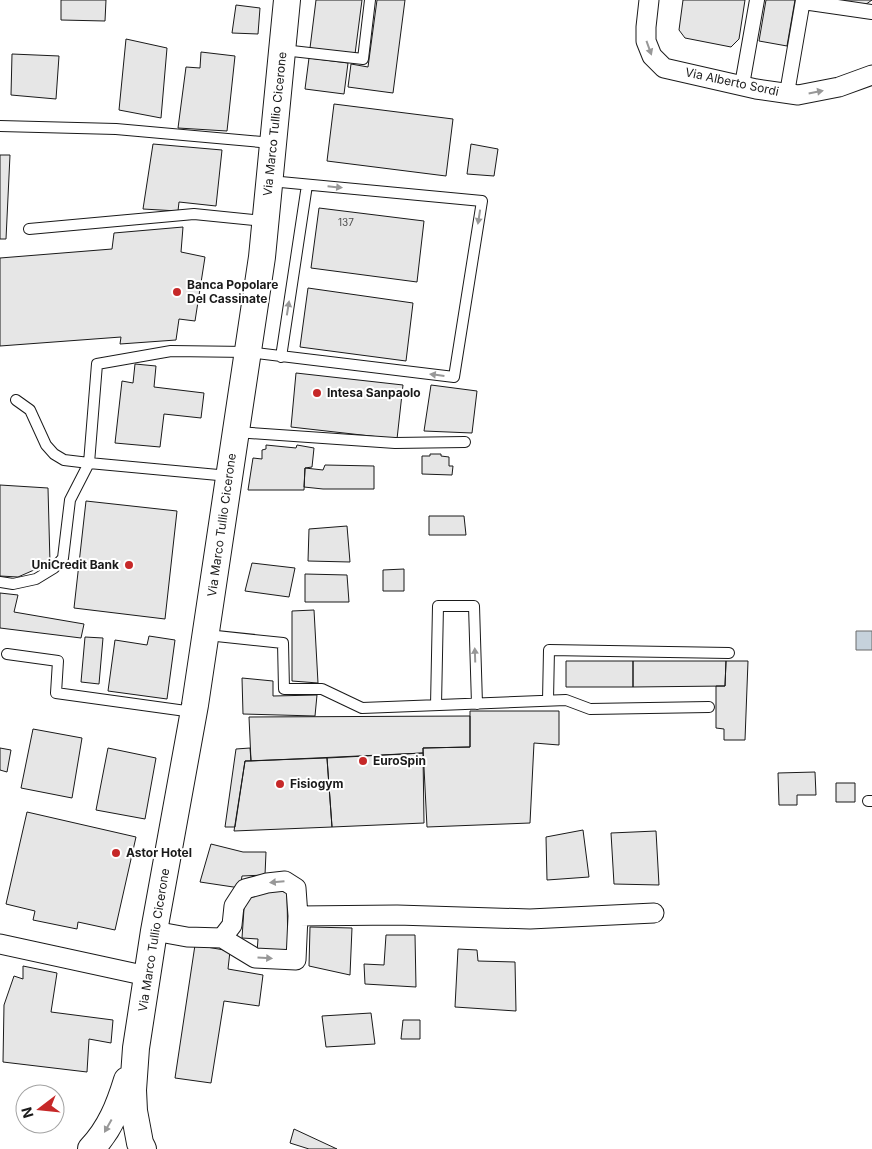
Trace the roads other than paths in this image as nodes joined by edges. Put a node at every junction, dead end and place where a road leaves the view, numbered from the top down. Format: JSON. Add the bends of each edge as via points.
{"nodes":[{"id":1,"x":287,"y":0,"type":"edge"},
{"id":2,"x":370,"y":0,"type":"edge"},
{"id":3,"x":649,"y":0,"type":"edge"},
{"id":4,"x":757,"y":0,"type":"edge"},
{"id":5,"x":803,"y":1,"type":"edge"},
{"id":6,"x":872,"y":12,"type":"edge"},
{"id":7,"x":282,"y":50,"type":"junction"},
{"id":8,"x":872,"y":75,"type":"edge"},
{"id":9,"x":742,"y":85,"type":"junction"},
{"id":10,"x":787,"y":93,"type":"junction"},
{"id":11,"x":0,"y":126,"type":"edge"},
{"id":12,"x":273,"y":143,"type":"junction"},
{"id":13,"x":269,"y":181,"type":"junction"},
{"id":14,"x":307,"y":185,"type":"junction"},
{"id":15,"x":265,"y":221,"type":"junction"},
{"id":16,"x":28,"y":229,"type":"dead end"},
{"id":17,"x":248,"y":352,"type":"junction"},
{"id":18,"x":281,"y":356,"type":"junction"},
{"id":19,"x":16,"y":400,"type":"dead end"},
{"id":20,"x":236,"y":432,"type":"junction"},
{"id":21,"x":465,"y":442,"type":"dead end"},
{"id":22,"x":90,"y":463,"type":"junction"},
{"id":23,"x":229,"y":476,"type":"junction"},
{"id":24,"x":0,"y":582,"type":"edge"},
{"id":25,"x":206,"y":635,"type":"junction"},
{"id":26,"x":729,"y":653,"type":"dead end"},
{"id":27,"x":7,"y":654,"type":"dead end"},
{"id":28,"x":548,"y":700,"type":"junction"},
{"id":29,"x":476,"y":704,"type":"junction"},
{"id":30,"x":436,"y":705,"type":"junction"},
{"id":31,"x":709,"y":707,"type":"dead end"},
{"id":32,"x":194,"y":712,"type":"junction"},
{"id":33,"x":654,"y":913,"type":"dead end"},
{"id":34,"x":298,"y":916,"type":"junction"},
{"id":35,"x":154,"y":931,"type":"junction"},
{"id":36,"x":222,"y":938,"type":"junction"},
{"id":37,"x":0,"y":944,"type":"edge"},
{"id":38,"x":147,"y":976,"type":"junction"},
{"id":39,"x":136,"y":1048,"type":"junction"},
{"id":40,"x":91,"y":1149,"type":"edge"},
{"id":41,"x":142,"y":1149,"type":"edge"}],
"edges":[{"from":1,"to":7,"type":"main road","name":"Via Marco Tullio Cicerone"},
{"from":2,"to":7,"type":"lane","via":[[363,59]]},
{"from":3,"to":9,"type":"street","name":"Via Alberto Sordi","one_way":true,"via":[[646,40],[652,56],[664,68]]},
{"from":4,"to":9,"type":"street"},
{"from":5,"to":6,"type":"street"},
{"from":5,"to":10,"type":"street"},
{"from":7,"to":12,"type":"main road","name":"Via Marco Tullio Cicerone"},
{"from":10,"to":8,"type":"street","name":"Via Alberto Sordi","one_way":true,"via":[[798,95],[839,87]]},
{"from":9,"to":10,"type":"street","name":"Via Alberto Sordi"},
{"from":11,"to":12,"type":"lane","via":[[116,129]]},
{"from":12,"to":13,"type":"main road","name":"Via Marco Tullio Cicerone"},
{"from":13,"to":14,"type":"lane"},
{"from":13,"to":15,"type":"main road","name":"Via Marco Tullio Cicerone"},
{"from":18,"to":14,"type":"lane","one_way":true},
{"from":14,"to":18,"type":"lane","one_way":true,"via":[[482,202],[454,377]]},
{"from":15,"to":16,"type":"lane","via":[[194,214]]},
{"from":15,"to":17,"type":"main road","name":"Via Marco Tullio Cicerone"},
{"from":17,"to":18,"type":"lane"},
{"from":17,"to":20,"type":"main road","name":"Via Marco Tullio Cicerone"},
{"from":17,"to":22,"type":"lane","via":[[171,351],[97,364]]},
{"from":19,"to":22,"type":"lane","via":[[30,410],[46,445],[54,454],[64,460]]},
{"from":20,"to":21,"type":"lane","via":[[395,443]]},
{"from":20,"to":23,"type":"main road","name":"Via Marco Tullio Cicerone"},
{"from":22,"to":23,"type":"lane"},
{"from":22,"to":24,"type":"lane","via":[[70,500],[63,558],[36,579],[13,584]]},
{"from":23,"to":25,"type":"main road","name":"Via Marco Tullio Cicerone"},
{"from":25,"to":30,"type":"lane","via":[[283,643],[284,689],[322,689],[362,708]]},
{"from":25,"to":32,"type":"main road","name":"Via Marco Tullio Cicerone"},
{"from":26,"to":28,"type":"lane","via":[[549,650]]},
{"from":27,"to":32,"type":"lane","via":[[58,661],[56,693]]},
{"from":28,"to":29,"type":"lane"},
{"from":28,"to":31,"type":"lane","via":[[566,700],[590,709]]},
{"from":29,"to":30,"type":"lane"},
{"from":29,"to":30,"type":"lane","one_way":true,"via":[[474,606],[438,606]]},
{"from":32,"to":35,"type":"main road","name":"Via Marco Tullio Cicerone"},
{"from":33,"to":34,"type":"street","via":[[530,919]]},
{"from":36,"to":34,"type":"street","one_way":true,"via":[[255,958],[296,960]]},
{"from":34,"to":36,"type":"street","one_way":true,"via":[[296,888],[285,881],[245,889],[234,906],[232,925]]},
{"from":35,"to":36,"type":"street","via":[[187,937]]},
{"from":35,"to":38,"type":"main road","name":"Via Marco Tullio Cicerone"},
{"from":37,"to":38,"type":"street"},
{"from":38,"to":39,"type":"main road","name":"Via Marco Tullio Cicerone"},
{"from":39,"to":40,"type":"main road","name":"Via Marco Tullio Cicerone","one_way":true,"via":[[118,1108],[102,1138]]},
{"from":39,"to":41,"type":"main road","name":"Via Marco Tullio Cicerone","via":[[134,1111]]}]}
